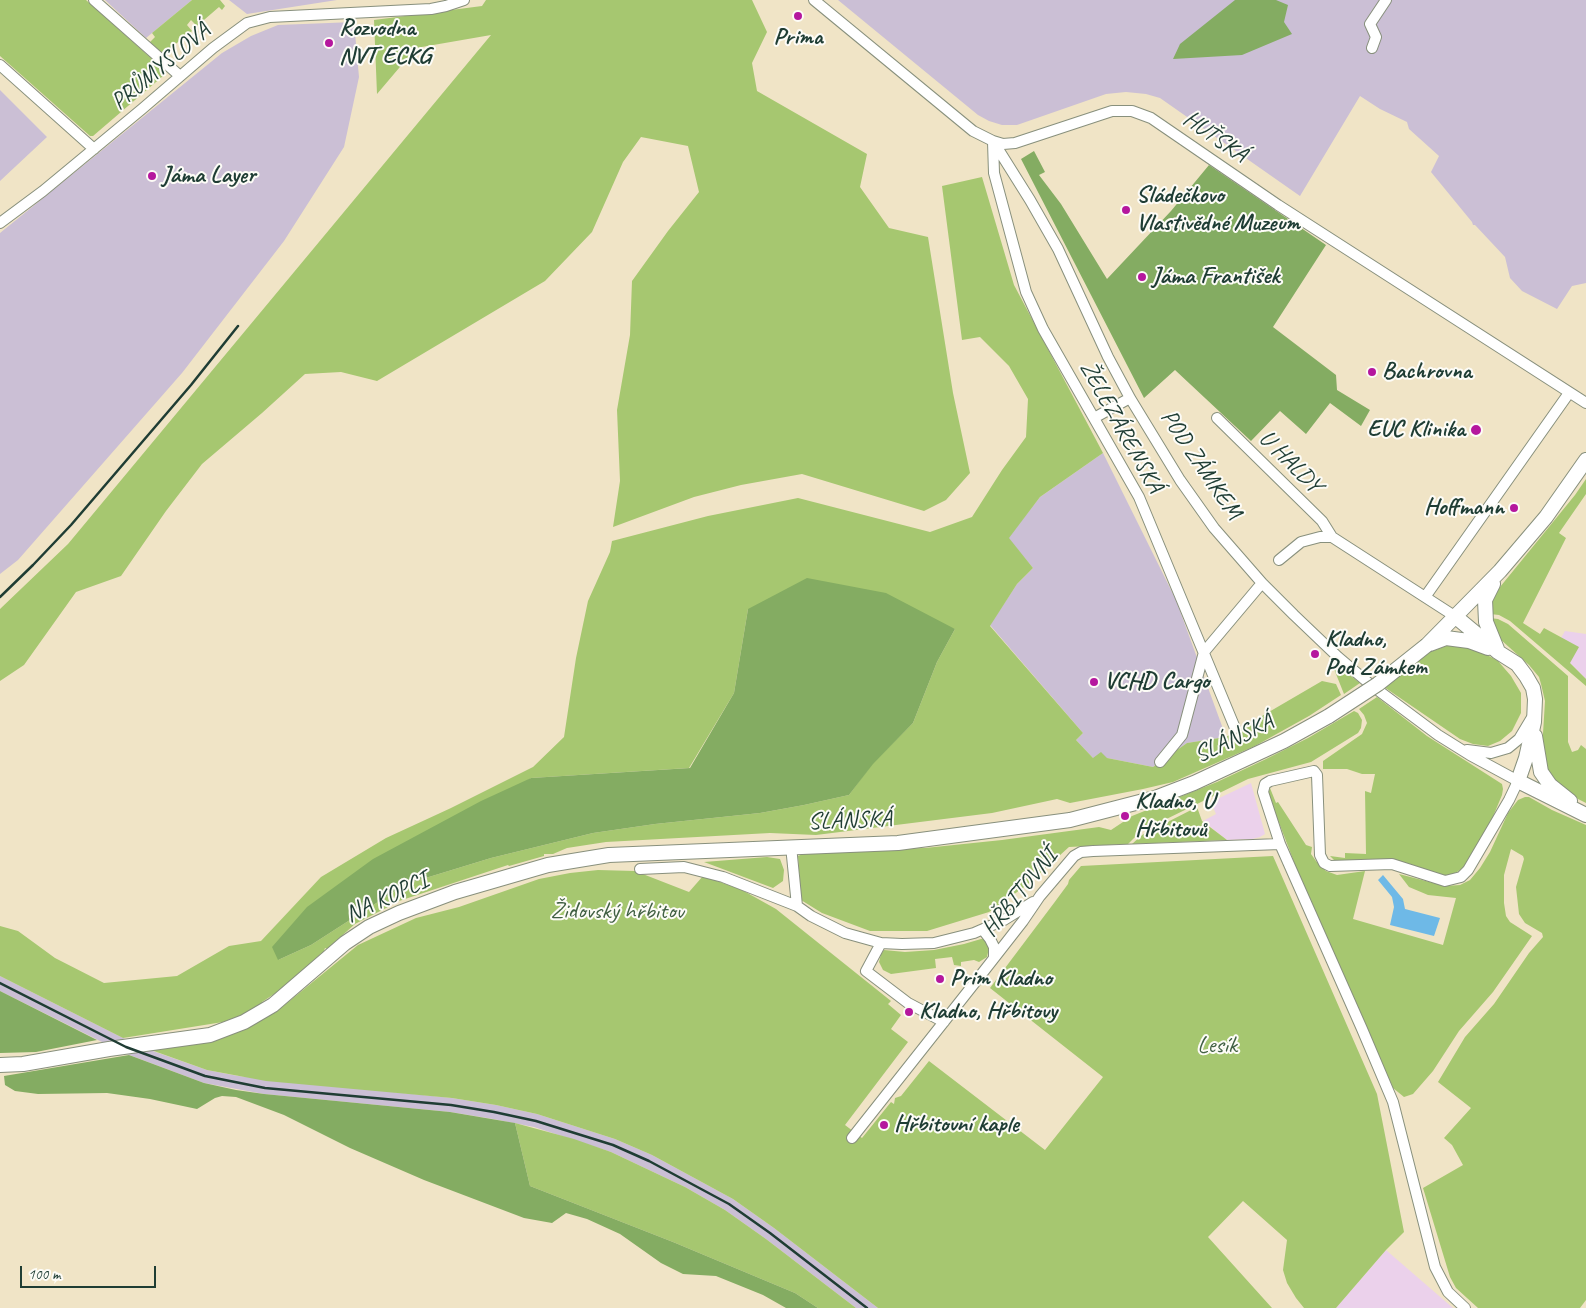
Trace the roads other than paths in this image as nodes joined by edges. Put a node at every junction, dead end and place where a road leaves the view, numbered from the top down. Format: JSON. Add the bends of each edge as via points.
{"nodes":[{"id":1,"x":94,"y":0,"type":"edge"},
{"id":2,"x":464,"y":0,"type":"edge"},
{"id":3,"x":814,"y":0,"type":"edge"},
{"id":4,"x":1386,"y":0,"type":"edge"},
{"id":5,"x":1372,"y":48,"type":"dead end"},
{"id":6,"x":0,"y":66,"type":"edge"},
{"id":7,"x":180,"y":76,"type":"junction"},
{"id":8,"x":993,"y":141,"type":"junction"},
{"id":9,"x":94,"y":149,"type":"junction"},
{"id":10,"x":0,"y":223,"type":"edge"},
{"id":11,"x":1569,"y":393,"type":"junction"},
{"id":12,"x":1130,"y":398,"type":"junction"},
{"id":13,"x":1586,"y":403,"type":"edge"},
{"id":14,"x":1094,"y":418,"type":"junction"},
{"id":15,"x":1217,"y":418,"type":"dead end"},
{"id":16,"x":1586,"y":460,"type":"edge"},
{"id":17,"x":1332,"y":537,"type":"junction"},
{"id":18,"x":1278,"y":560,"type":"dead end"},
{"id":19,"x":1498,"y":573,"type":"junction"},
{"id":20,"x":1262,"y":583,"type":"junction"},
{"id":21,"x":1425,"y":597,"type":"junction"},
{"id":22,"x":1456,"y":617,"type":"junction"},
{"id":23,"x":1427,"y":645,"type":"junction"},
{"id":24,"x":1204,"y":652,"type":"junction"},
{"id":25,"x":1498,"y":652,"type":"junction"},
{"id":26,"x":1535,"y":708,"type":"junction"},
{"id":27,"x":1534,"y":722,"type":"junction"},
{"id":28,"x":1235,"y":728,"type":"dead end"},
{"id":29,"x":1455,"y":746,"type":"junction"},
{"id":30,"x":1160,"y":762,"type":"dead end"},
{"id":31,"x":1518,"y":781,"type":"junction"},
{"id":32,"x":1586,"y":810,"type":"edge"},
{"id":33,"x":1586,"y":815,"type":"edge"},
{"id":34,"x":1280,"y":844,"type":"junction"},
{"id":35,"x":791,"y":846,"type":"junction"},
{"id":36,"x":640,"y":869,"type":"dead end"},
{"id":37,"x":1040,"y":896,"type":"junction"},
{"id":38,"x":797,"y":906,"type":"junction"},
{"id":39,"x":983,"y":930,"type":"junction"},
{"id":40,"x":881,"y":943,"type":"junction"},
{"id":41,"x":994,"y":958,"type":"junction"},
{"id":42,"x":944,"y":1022,"type":"junction"},
{"id":43,"x":0,"y":1065,"type":"edge"},
{"id":44,"x":852,"y":1138,"type":"dead end"},
{"id":45,"x":1465,"y":1308,"type":"edge"}],
"edges":[{"from":1,"to":7,"type":"street"},
{"from":2,"to":7,"type":"street","name":"PRŮMYSLOVÁ","via":[[430,8],[258,19],[237,29]]},
{"from":3,"to":8,"type":"street","name":"HUŤSKÁ","via":[[973,131]]},
{"from":4,"to":5,"type":"street","via":[[1370,24],[1376,37]]},
{"from":6,"to":9,"type":"street"},
{"from":7,"to":9,"type":"street","name":"PRŮMYSLOVÁ"},
{"from":8,"to":11,"type":"street","name":"HUŤSKÁ","via":[[1015,143],[1112,111],[1152,118],[1278,205]]},
{"from":8,"to":12,"type":"street","name":"POD ZÁMKEM","via":[[1058,249]]},
{"from":8,"to":14,"type":"street","name":"ŽELEZÁRENSKÁ","via":[[994,174],[1026,292]]},
{"from":9,"to":10,"type":"street","name":"PRŮMYSLOVÁ"},
{"from":11,"to":13,"type":"street","name":"HUŤSKÁ"},
{"from":11,"to":21,"type":"street"},
{"from":12,"to":14,"type":"street"},
{"from":12,"to":20,"type":"street","name":"POD ZÁMKEM","via":[[1180,480],[1214,528]]},
{"from":14,"to":24,"type":"street","name":"ŽELEZÁRENSKÁ","via":[[1139,498]]},
{"from":15,"to":17,"type":"street","name":"U HALDY","via":[[1322,521]]},
{"from":16,"to":19,"type":"main road","via":[[1546,517]]},
{"from":17,"to":18,"type":"street","via":[[1300,542]]},
{"from":17,"to":21,"type":"street"},
{"from":19,"to":22,"type":"main road","name":"SLÁNSKÁ"},
{"from":19,"to":25,"type":"main road","via":[[1485,600],[1486,622]]},
{"from":20,"to":24,"type":"street","name":"SLÁNSKÁ"},
{"from":20,"to":29,"type":"street","name":"POD ZÁMKEM","via":[[1338,657],[1414,720]]},
{"from":21,"to":22,"type":"street"},
{"from":22,"to":23,"type":"main road","name":"SLÁNSKÁ"},
{"from":22,"to":25,"type":"main road"},
{"from":23,"to":25,"type":"main road","via":[[1446,638],[1469,641]]},
{"from":23,"to":35,"type":"main road","name":"SLÁNSKÁ","bridge":true,"via":[[1378,684],[1329,716],[1284,741],[1155,798],[1070,820],[898,842]]},
{"from":24,"to":28,"type":"street","name":"ŽELEZÁRENSKÁ"},
{"from":24,"to":30,"type":"street","name":"SLÁNSKÁ","via":[[1182,735]]},
{"from":25,"to":26,"type":"main road","via":[[1517,664],[1526,676],[1533,688]]},
{"from":26,"to":27,"type":"main road"},
{"from":26,"to":29,"type":"street","name":"POD ZÁMKEM","via":[[1524,732],[1508,748],[1484,753]]},
{"from":27,"to":31,"type":"main road"},
{"from":27,"to":32,"type":"main road","via":[[1538,762],[1545,779]]},
{"from":29,"to":31,"type":"street","name":"POD ZÁMKEM"},
{"from":31,"to":33,"type":"main road","name":"POD ZÁMKEM"},
{"from":31,"to":34,"type":"street","via":[[1461,877],[1445,881],[1392,864],[1327,865],[1320,855],[1316,772],[1313,770],[1265,784],[1263,792]]},
{"from":34,"to":37,"type":"street","name":"HŘBITOVNÍ","via":[[1085,851],[1072,858]]},
{"from":34,"to":45,"type":"street","via":[[1393,1102],[1434,1266],[1448,1292]]},
{"from":35,"to":38,"type":"street"},
{"from":35,"to":43,"type":"main road","name":"NA KOPCI","via":[[609,855],[548,865],[455,892],[369,927],[345,943],[273,1005],[244,1022],[210,1035]]},
{"from":36,"to":38,"type":"street","via":[[684,867],[724,877]]},
{"from":37,"to":39,"type":"street","via":[[1016,914]]},
{"from":37,"to":41,"type":"street","name":"HŘBITOVNÍ"},
{"from":38,"to":40,"type":"street","via":[[845,933]]},
{"from":39,"to":40,"type":"street","via":[[934,943]]},
{"from":39,"to":41,"type":"street","via":[[994,947]]},
{"from":40,"to":42,"type":"street","via":[[866,971],[908,1003]]},
{"from":41,"to":42,"type":"street","name":"HŘBITOVNÍ"},
{"from":42,"to":44,"type":"street","name":"HŘBITOVNÍ"}]}
